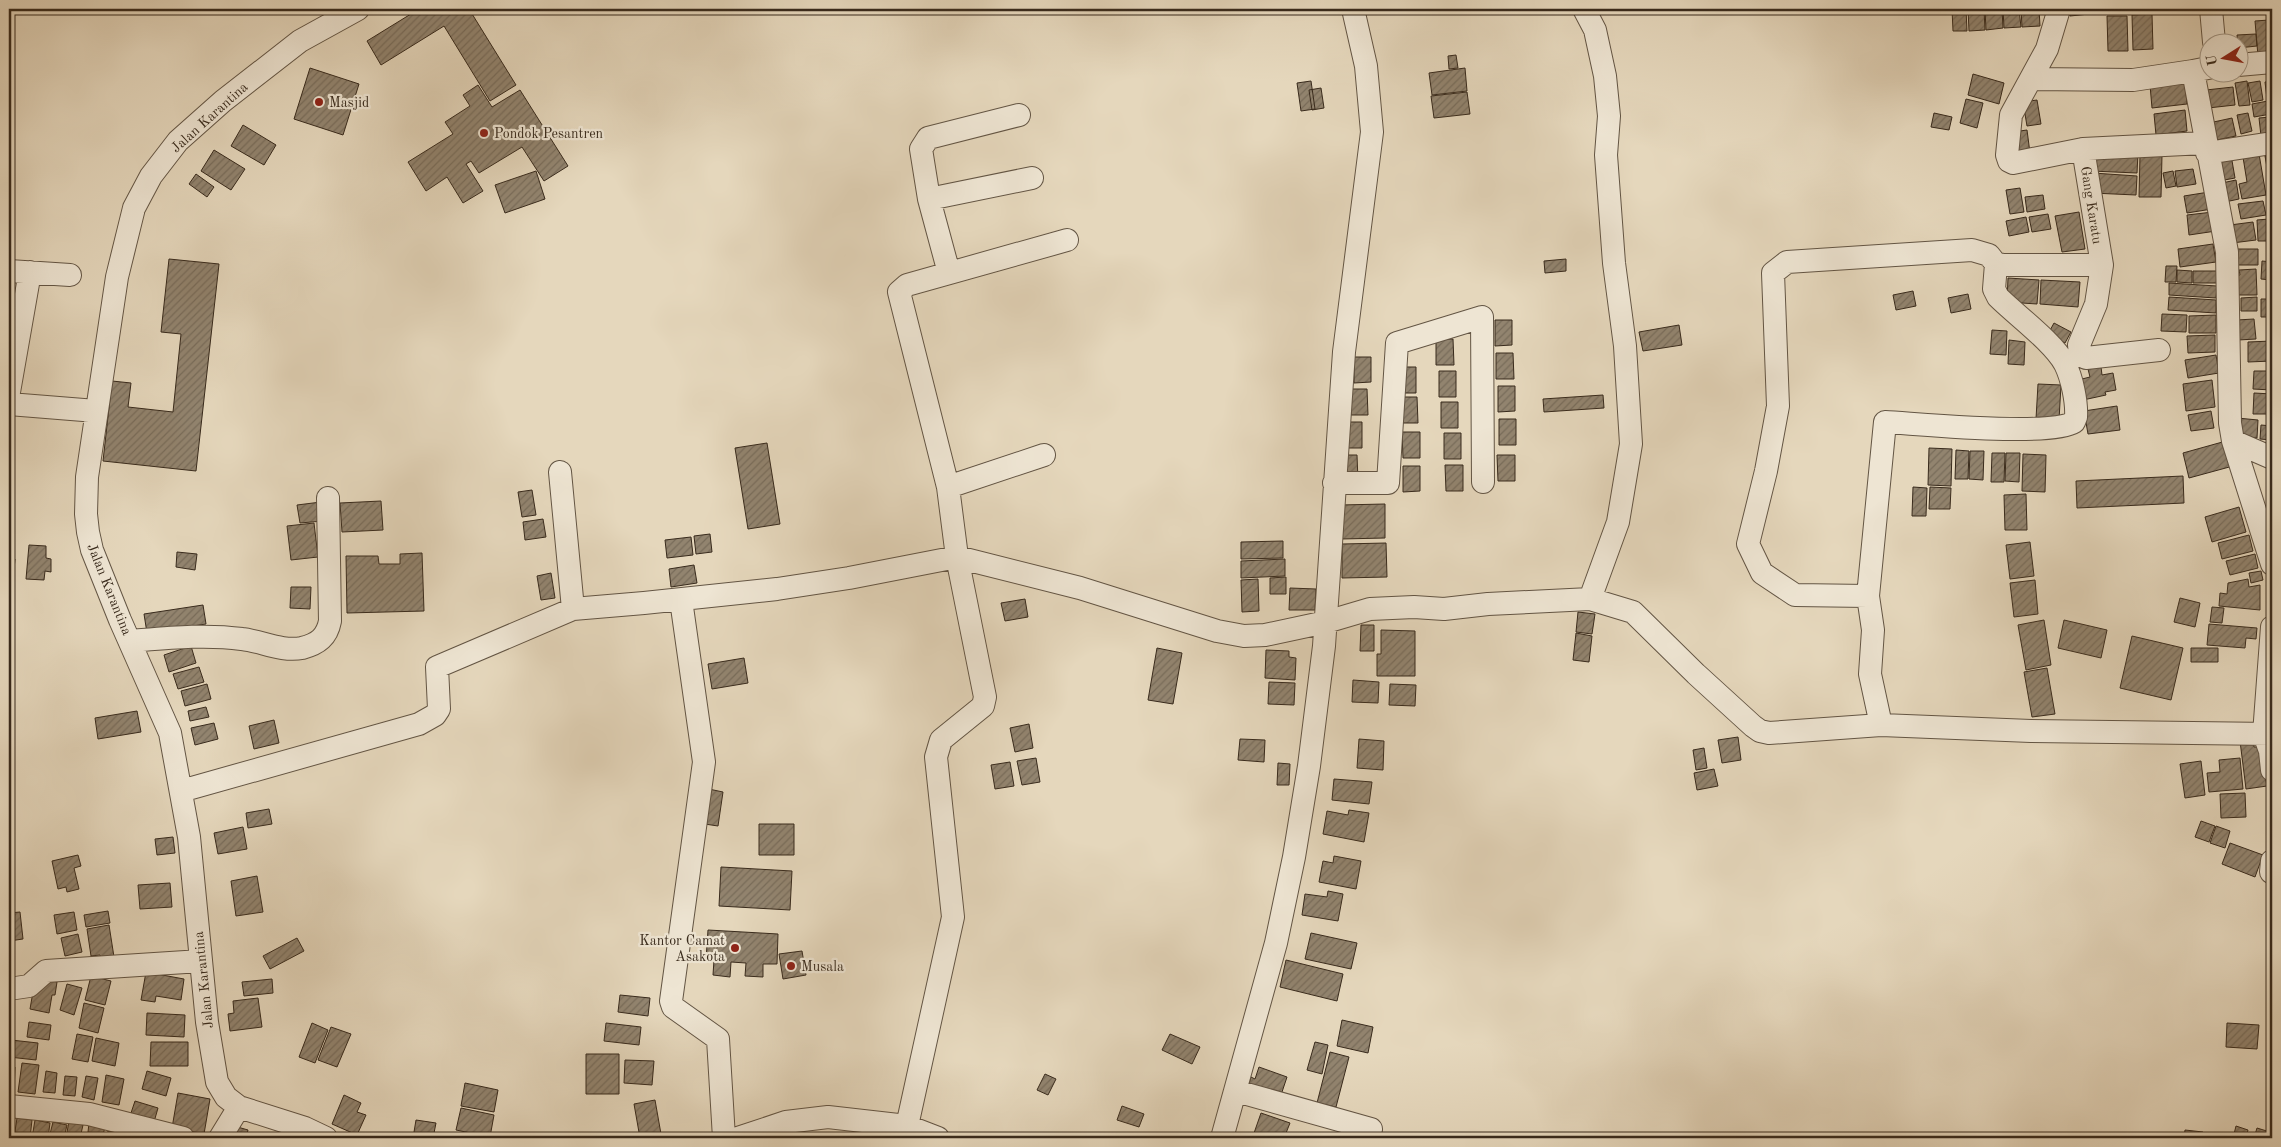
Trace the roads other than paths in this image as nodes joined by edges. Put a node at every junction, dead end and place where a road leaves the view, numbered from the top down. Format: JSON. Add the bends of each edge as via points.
{"nodes":[{"id":1,"x":358,"y":9,"type":"edge"},
{"id":2,"x":1353,"y":9,"type":"edge"},
{"id":3,"x":1584,"y":9,"type":"edge"},
{"id":4,"x":2059,"y":9,"type":"edge"},
{"id":5,"x":2211,"y":9,"type":"edge"},
{"id":6,"x":2213,"y":32,"type":"edge"},
{"id":7,"x":2272,"y":62,"type":"edge"},
{"id":8,"x":2248,"y":64,"type":"edge"},
{"id":9,"x":2198,"y":69,"type":"edge"},
{"id":10,"x":2032,"y":79,"type":"junction"},
{"id":11,"x":2202,"y":82,"type":"edge"},
{"id":12,"x":1019,"y":115,"type":"dead end"},
{"id":13,"x":2272,"y":143,"type":"edge"},
{"id":14,"x":2206,"y":148,"type":"junction"},
{"id":15,"x":2083,"y":149,"type":"junction"},
{"id":16,"x":1032,"y":178,"type":"dead end"},
{"id":17,"x":929,"y":199,"type":"junction"},
{"id":18,"x":1067,"y":240,"type":"dead end"},
{"id":19,"x":1996,"y":264,"type":"junction"},
{"id":20,"x":2102,"y":265,"type":"junction"},
{"id":21,"x":19,"y":272,"type":"edge"},
{"id":22,"x":949,"y":273,"type":"junction"},
{"id":23,"x":70,"y":275,"type":"dead end"},
{"id":24,"x":2159,"y":350,"type":"dead end"},
{"id":25,"x":2071,"y":357,"type":"junction"},
{"id":26,"x":9,"y":390,"type":"edge"},
{"id":27,"x":96,"y":412,"type":"junction"},
{"id":28,"x":2233,"y":441,"type":"junction"},
{"id":29,"x":1044,"y":455,"type":"dead end"},
{"id":30,"x":2272,"y":458,"type":"edge"},
{"id":31,"x":560,"y":472,"type":"dead end"},
{"id":32,"x":1483,"y":482,"type":"dead end"},
{"id":33,"x":1334,"y":483,"type":"junction"},
{"id":34,"x":948,"y":487,"type":"junction"},
{"id":35,"x":328,"y":498,"type":"dead end"},
{"id":36,"x":957,"y":557,"type":"junction"},
{"id":37,"x":2272,"y":564,"type":"edge"},
{"id":38,"x":1868,"y":596,"type":"junction"},
{"id":39,"x":1590,"y":599,"type":"junction"},
{"id":40,"x":681,"y":600,"type":"junction"},
{"id":41,"x":573,"y":608,"type":"junction"},
{"id":42,"x":1326,"y":622,"type":"junction"},
{"id":43,"x":2272,"y":627,"type":"edge"},
{"id":44,"x":131,"y":641,"type":"junction"},
{"id":45,"x":1880,"y":725,"type":"junction"},
{"id":46,"x":2268,"y":734,"type":"edge"},
{"id":47,"x":2272,"y":770,"type":"edge"},
{"id":48,"x":182,"y":791,"type":"junction"},
{"id":49,"x":201,"y":961,"type":"junction"},
{"id":50,"x":9,"y":989,"type":"edge"},
{"id":51,"x":1236,"y":1091,"type":"junction"},
{"id":52,"x":9,"y":1106,"type":"edge"},
{"id":53,"x":239,"y":1107,"type":"junction"},
{"id":54,"x":907,"y":1126,"type":"junction"},
{"id":55,"x":1371,"y":1129,"type":"dead end"},
{"id":56,"x":182,"y":1138,"type":"edge"},
{"id":57,"x":220,"y":1138,"type":"edge"},
{"id":58,"x":326,"y":1138,"type":"edge"},
{"id":59,"x":724,"y":1138,"type":"edge"},
{"id":60,"x":738,"y":1138,"type":"edge"},
{"id":61,"x":938,"y":1138,"type":"edge"},
{"id":62,"x":1222,"y":1138,"type":"edge"}],
"edges":[{"from":1,"to":27,"type":"street","name":"Jalan Karantina","via":[[300,41],[222,101],[178,141],[151,176],[134,208],[116,277]]},
{"from":2,"to":33,"type":"street","via":[[1366,66],[1372,132],[1344,352]]},
{"from":3,"to":39,"type":"street","via":[[1595,30],[1605,76],[1609,116],[1606,155],[1631,444],[1618,522]]},
{"from":4,"to":10,"type":"street","name":"Gang Karatu","via":[[2047,49]]},
{"from":5,"to":6,"type":"street"},
{"from":7,"to":8,"type":"street"},
{"from":9,"to":10,"type":"street","via":[[2133,80]]},
{"from":10,"to":15,"type":"street","name":"Gang Karatu","via":[[2011,116],[2009,161],[2013,163]]},
{"from":11,"to":14,"type":"street"},
{"from":12,"to":17,"type":"street","via":[[928,138],[922,149]]},
{"from":13,"to":14,"type":"street"},
{"from":14,"to":15,"type":"street"},
{"from":14,"to":28,"type":"street","via":[[2227,252]]},
{"from":15,"to":20,"type":"street","name":"Gang Karatu"},
{"from":16,"to":17,"type":"street"},
{"from":17,"to":22,"type":"street"},
{"from":18,"to":22,"type":"street"},
{"from":19,"to":20,"type":"street"},
{"from":19,"to":25,"type":"street","via":[[1994,290],[1998,297],[2057,352]]},
{"from":19,"to":38,"type":"street","via":[[1989,255],[1972,250],[1787,262],[1773,273],[1778,406],[1748,544],[1762,573],[1795,594]]},
{"from":20,"to":25,"type":"street","name":"Gang Karatu","via":[[2096,304]]},
{"from":21,"to":23,"type":"street"},
{"from":21,"to":26,"type":"street"},
{"from":22,"to":34,"type":"street","via":[[907,285],[899,292]]},
{"from":24,"to":25,"type":"street"},
{"from":25,"to":38,"type":"street","via":[[2076,412],[2074,422],[2065,426],[2034,429],[1885,422]]},
{"from":26,"to":27,"type":"street"},
{"from":27,"to":44,"type":"street","name":"Jalan Karantina","via":[[87,477],[88,532]]},
{"from":28,"to":30,"type":"street"},
{"from":28,"to":37,"type":"street"},
{"from":29,"to":34,"type":"street"},
{"from":31,"to":41,"type":"street"},
{"from":32,"to":33,"type":"street","via":[[1482,317],[1397,343],[1388,484]]},
{"from":33,"to":42,"type":"street"},
{"from":34,"to":36,"type":"street"},
{"from":35,"to":44,"type":"street","via":[[330,621],[328,632],[321,639],[303,648],[291,649],[242,639],[190,636]]},
{"from":36,"to":40,"type":"street","via":[[849,578]]},
{"from":36,"to":42,"type":"street","via":[[1080,588],[1217,631],[1244,636],[1265,635]]},
{"from":36,"to":54,"type":"street","via":[[985,702],[941,740],[936,757],[953,917]]},
{"from":38,"to":45,"type":"street","via":[[1873,630],[1870,674]]},
{"from":39,"to":42,"type":"street","via":[[1444,609],[1370,609]]},
{"from":39,"to":45,"type":"street","via":[[1633,612],[1760,731],[1780,734]]},
{"from":40,"to":41,"type":"street"},
{"from":40,"to":59,"type":"street","via":[[704,762],[671,1001],[673,1007],[718,1039]]},
{"from":41,"to":48,"type":"street","via":[[437,667],[439,710],[419,724]]},
{"from":42,"to":51,"type":"street","via":[[1309,766],[1294,857],[1276,943]]},
{"from":43,"to":46,"type":"street"},
{"from":44,"to":48,"type":"street","name":"Jalan Karantina","via":[[170,733]]},
{"from":45,"to":46,"type":"street"},
{"from":46,"to":47,"type":"street"},
{"from":48,"to":49,"type":"street","name":"Jalan Karantina"},
{"from":49,"to":50,"type":"street","via":[[46,971],[29,986]]},
{"from":49,"to":53,"type":"street","name":"Jalan Karantina","via":[[217,1082],[226,1097]]},
{"from":51,"to":55,"type":"street"},
{"from":51,"to":62,"type":"street"},
{"from":52,"to":56,"type":"street","via":[[89,1114]]},
{"from":53,"to":57,"type":"street"},
{"from":53,"to":58,"type":"street","name":"Jalan Karantina"},
{"from":54,"to":60,"type":"street","via":[[828,1117],[786,1122]]},
{"from":54,"to":61,"type":"street"}]}
